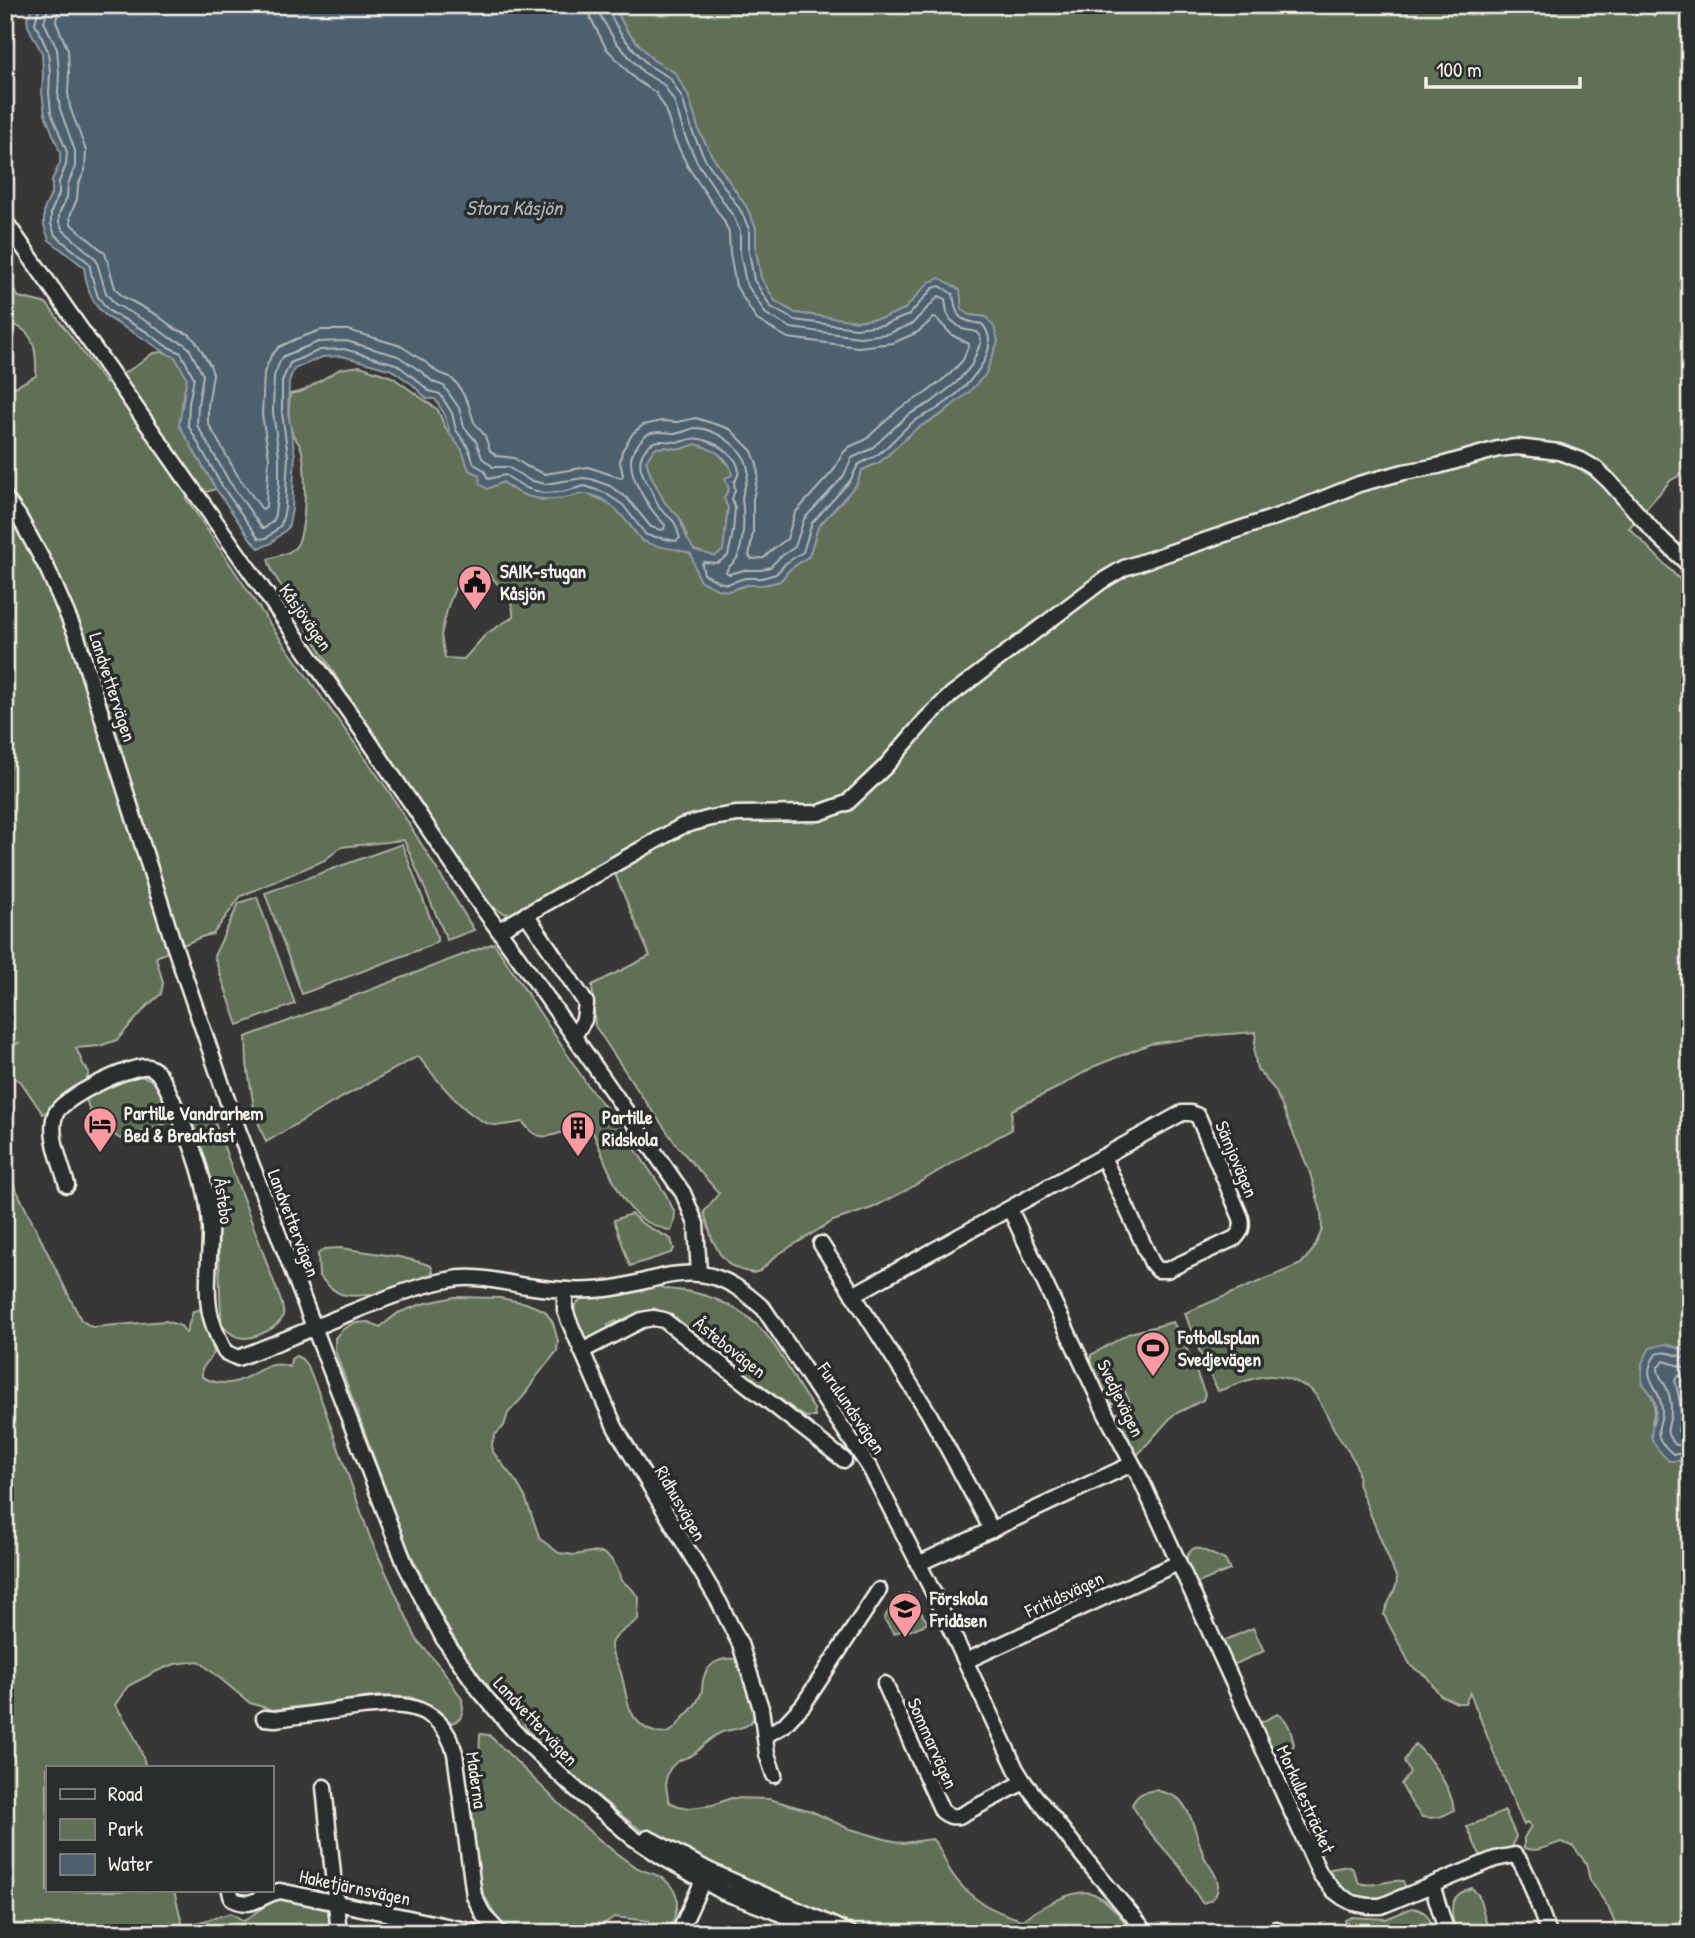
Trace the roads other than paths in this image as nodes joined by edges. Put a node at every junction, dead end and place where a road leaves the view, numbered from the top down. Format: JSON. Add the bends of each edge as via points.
{"nodes":[{"id":1,"x":5,"y":221,"type":"edge"},
{"id":2,"x":5,"y":498,"type":"edge"},
{"id":3,"x":1690,"y":566,"type":"edge"},
{"id":4,"x":526,"y":914,"type":"junction"},
{"id":5,"x":499,"y":930,"type":"junction"},
{"id":6,"x":574,"y":1036,"type":"junction"},
{"id":7,"x":1103,"y":1157,"type":"junction"},
{"id":8,"x":67,"y":1185,"type":"dead end"},
{"id":9,"x":1010,"y":1209,"type":"junction"},
{"id":10,"x":821,"y":1244,"type":"dead end"},
{"id":11,"x":699,"y":1274,"type":"junction"},
{"id":12,"x":565,"y":1290,"type":"junction"},
{"id":13,"x":853,"y":1295,"type":"junction"},
{"id":14,"x":314,"y":1328,"type":"junction"},
{"id":15,"x":582,"y":1351,"type":"junction"},
{"id":16,"x":844,"y":1460,"type":"dead end"},
{"id":17,"x":1132,"y":1464,"type":"junction"},
{"id":18,"x":992,"y":1530,"type":"junction"},
{"id":19,"x":1178,"y":1563,"type":"junction"},
{"id":20,"x":918,"y":1564,"type":"junction"},
{"id":21,"x":879,"y":1590,"type":"dead end"},
{"id":22,"x":966,"y":1661,"type":"junction"},
{"id":23,"x":886,"y":1684,"type":"dead end"},
{"id":24,"x":264,"y":1718,"type":"dead end"},
{"id":25,"x":765,"y":1736,"type":"junction"},
{"id":26,"x":774,"y":1775,"type":"dead end"},
{"id":27,"x":1024,"y":1782,"type":"junction"},
{"id":28,"x":324,"y":1787,"type":"dead end"},
{"id":29,"x":705,"y":1875,"type":"junction"},
{"id":30,"x":1432,"y":1885,"type":"junction"},
{"id":31,"x":230,"y":1892,"type":"edge"},
{"id":32,"x":272,"y":1892,"type":"edge"},
{"id":33,"x":273,"y":1892,"type":"edge"},
{"id":34,"x":335,"y":1904,"type":"junction"},
{"id":35,"x":339,"y":1933,"type":"edge"},
{"id":36,"x":480,"y":1933,"type":"edge"},
{"id":37,"x":500,"y":1933,"type":"edge"},
{"id":38,"x":679,"y":1933,"type":"edge"},
{"id":39,"x":832,"y":1933,"type":"edge"},
{"id":40,"x":850,"y":1933,"type":"edge"},
{"id":41,"x":1147,"y":1933,"type":"edge"},
{"id":42,"x":1447,"y":1933,"type":"edge"},
{"id":43,"x":1549,"y":1933,"type":"edge"}],
"edges":[{"from":1,"to":5,"type":"street","name":"Kåsjövägen"},
{"from":2,"to":14,"type":"street","name":"Landvettervägen","via":[[48,570],[77,637],[212,1057]]},
{"from":3,"to":4,"type":"street","via":[[1595,468],[1559,452],[1498,449],[1371,481],[1124,568],[1102,581],[952,694],[846,803],[819,813],[737,814],[682,826]]},
{"from":4,"to":5,"type":"street"},
{"from":4,"to":6,"type":"street","via":[[586,1003],[584,1020]]},
{"from":5,"to":6,"type":"street","name":"Kåsjövägen"},
{"from":6,"to":11,"type":"street","name":"Kåsjövägen","via":[[683,1193],[696,1224]]},
{"from":7,"to":7,"type":"street","name":"Sämjovägen","via":[[1158,1270],[1167,1270],[1239,1234],[1241,1218],[1195,1114],[1182,1113]]},
{"from":7,"to":9,"type":"street","name":"Sämjovägen"},
{"from":8,"to":14,"type":"street","name":"Åstebo","via":[[54,1131],[57,1111],[84,1090],[151,1067],[171,1096],[201,1172],[210,1228],[209,1309],[225,1352],[238,1358]]},
{"from":9,"to":13,"type":"street","name":"Sämjovägen"},
{"from":9,"to":17,"type":"street","name":"Svedjevägen"},
{"from":10,"to":13,"type":"street"},
{"from":11,"to":12,"type":"street","name":"Furulundsvägen","via":[[607,1289]]},
{"from":11,"to":20,"type":"street","name":"Furulundsvägen","via":[[726,1280],[764,1309],[871,1470]]},
{"from":12,"to":14,"type":"street","name":"Furulundsvägen","via":[[481,1278],[449,1279]]},
{"from":12,"to":15,"type":"street","name":"Ridhusvägen","via":[[565,1310]]},
{"from":13,"to":18,"type":"street","via":[[928,1412]]},
{"from":14,"to":29,"type":"street","name":"Landvettervägen","via":[[404,1564],[443,1638],[480,1691],[540,1757],[612,1822],[662,1857]]},
{"from":15,"to":16,"type":"street","name":"Åstebovägen","via":[[642,1320],[658,1318]]},
{"from":15,"to":25,"type":"street","name":"Ridhusvägen","via":[[615,1427],[737,1635],[761,1708]]},
{"from":17,"to":18,"type":"street","name":"Svedjevägen"},
{"from":17,"to":19,"type":"street","name":"Morkullesträcket"},
{"from":18,"to":20,"type":"street","name":"Svedjevägen"},
{"from":19,"to":22,"type":"street","name":"Fritidsvägen"},
{"from":19,"to":30,"type":"street","name":"Morkullesträcket","via":[[1308,1851],[1328,1885],[1353,1903],[1381,1906]]},
{"from":20,"to":22,"type":"street","name":"Furulundsvägen"},
{"from":21,"to":25,"type":"street","via":[[803,1705],[784,1726]]},
{"from":22,"to":27,"type":"street","name":"Furulundsvägen"},
{"from":23,"to":27,"type":"street","name":"Sommarvägen","via":[[947,1815],[959,1816]]},
{"from":24,"to":37,"type":"street","name":"Maderna","via":[[393,1704],[416,1708],[435,1720],[449,1736],[455,1753],[474,1896]]},
{"from":25,"to":26,"type":"street","name":"Ridhusvägen"},
{"from":27,"to":41,"type":"street","name":"Furulundsvägen"},
{"from":28,"to":34,"type":"street"},
{"from":29,"to":38,"type":"street"},
{"from":29,"to":39,"type":"street","name":"Landvettervägen","via":[[723,1892]]},
{"from":29,"to":40,"type":"street","name":"Landvettervägen"},
{"from":30,"to":42,"type":"street"},
{"from":30,"to":43,"type":"street","name":"Morkullesträcket","via":[[1515,1855],[1525,1869]]},
{"from":31,"to":32,"type":"street","name":"Haketjärnsvägen","via":[[235,1901],[249,1903]]},
{"from":33,"to":34,"type":"street","name":"Haketjärnsvägen"},
{"from":34,"to":35,"type":"street"},
{"from":34,"to":36,"type":"street","name":"Haketjärnsvägen"}]}
